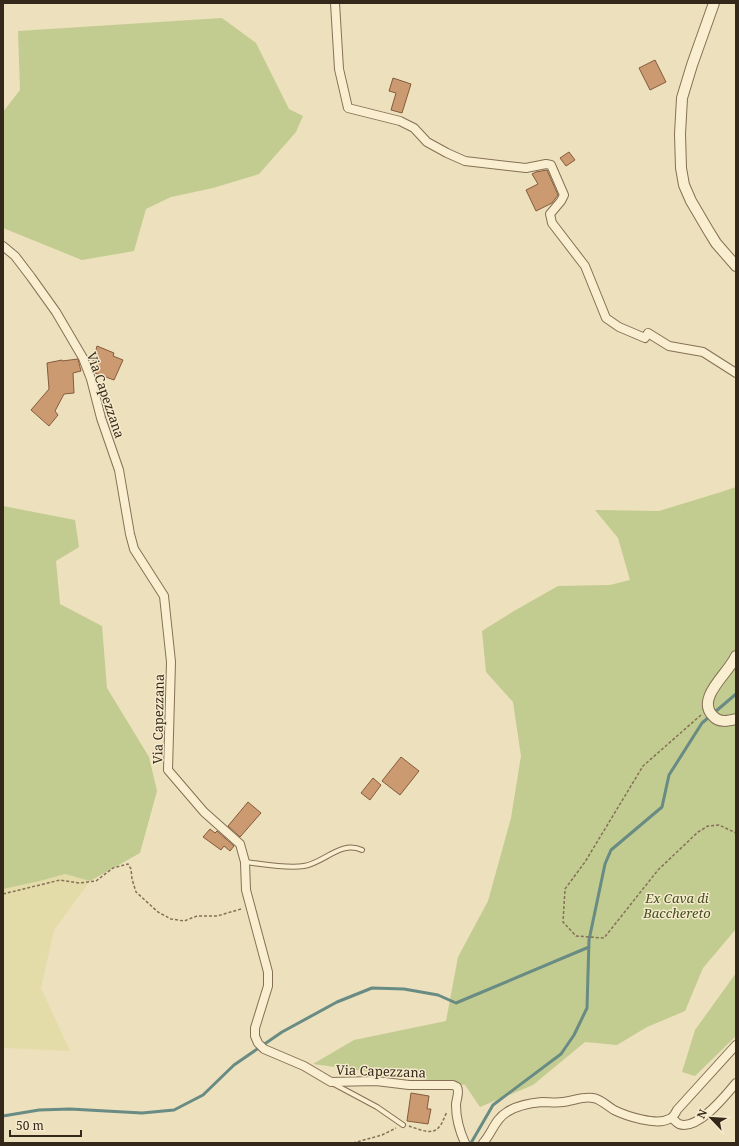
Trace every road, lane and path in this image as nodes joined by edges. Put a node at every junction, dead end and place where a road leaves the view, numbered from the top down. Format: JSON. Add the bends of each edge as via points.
{"nodes":[{"id":1,"x":335,"y":3,"type":"edge"},
{"id":2,"x":714,"y":3,"type":"edge"},
{"id":3,"x":3,"y":246,"type":"edge"},
{"id":4,"x":736,"y":266,"type":"edge"},
{"id":5,"x":736,"y":373,"type":"edge"},
{"id":6,"x":736,"y":656,"type":"edge"},
{"id":7,"x":711,"y":714,"type":"junction"},
{"id":8,"x":736,"y":719,"type":"edge"},
{"id":9,"x":736,"y":833,"type":"edge"},
{"id":10,"x":362,"y":850,"type":"dead end"},
{"id":11,"x":245,"y":862,"type":"junction"},
{"id":12,"x":3,"y":894,"type":"edge"},
{"id":13,"x":250,"y":908,"type":"junction"},
{"id":14,"x":736,"y":1045,"type":"edge"},
{"id":15,"x":330,"y":1082,"type":"junction"},
{"id":16,"x":736,"y":1083,"type":"edge"},
{"id":17,"x":672,"y":1118,"type":"junction"},
{"id":18,"x":403,"y":1125,"type":"dead end"},
{"id":19,"x":465,"y":1143,"type":"edge"},
{"id":20,"x":483,"y":1143,"type":"edge"}],
"edges":[{"from":1,"to":5,"type":"street","via":[[339,69],[348,108],[414,128],[427,142],[465,161],[526,168],[551,164],[564,195],[550,214],[552,223],[585,266],[606,318],[619,327],[645,338],[648,333],[669,346],[703,352]]},
{"from":2,"to":4,"type":"street","via":[[682,98],[681,168],[684,184],[708,230]]},
{"from":3,"to":11,"type":"street","name":"Via Capezzana","via":[[31,276],[83,358],[119,470],[134,549],[164,596],[171,662],[168,770],[204,812],[240,844]]},
{"from":6,"to":7,"type":"street","via":[[709,696]]},
{"from":7,"to":8,"type":"street","via":[[720,721]]},
{"from":7,"to":9,"type":"path","via":[[643,766],[585,862],[565,889],[563,922],[576,936],[604,938],[658,870],[698,832],[708,826],[719,825]]},
{"from":10,"to":11,"type":"lane","via":[[348,846],[305,866]]},
{"from":11,"to":13,"type":"street","name":"Via Capezzana","via":[[246,890]]},
{"from":12,"to":13,"type":"path","via":[[60,880],[79,883],[96,881],[113,868],[128,864],[136,892],[158,912],[171,919],[184,921],[197,916],[217,916]]},
{"from":13,"to":15,"type":"street","name":"Via Capezzana","via":[[268,972],[268,986],[254,1036],[264,1049],[304,1066]]},
{"from":14,"to":17,"type":"street"},
{"from":15,"to":18,"type":"lane","via":[[377,1107]]},
{"from":15,"to":19,"type":"street","name":"Via Capezzana","via":[[453,1085],[459,1090],[456,1105]]},
{"from":16,"to":17,"type":"street","via":[[714,1108],[697,1121],[680,1124]]},
{"from":17,"to":20,"type":"street","via":[[657,1121],[624,1115],[594,1098],[557,1103],[542,1102],[506,1112],[495,1123]]}]}
